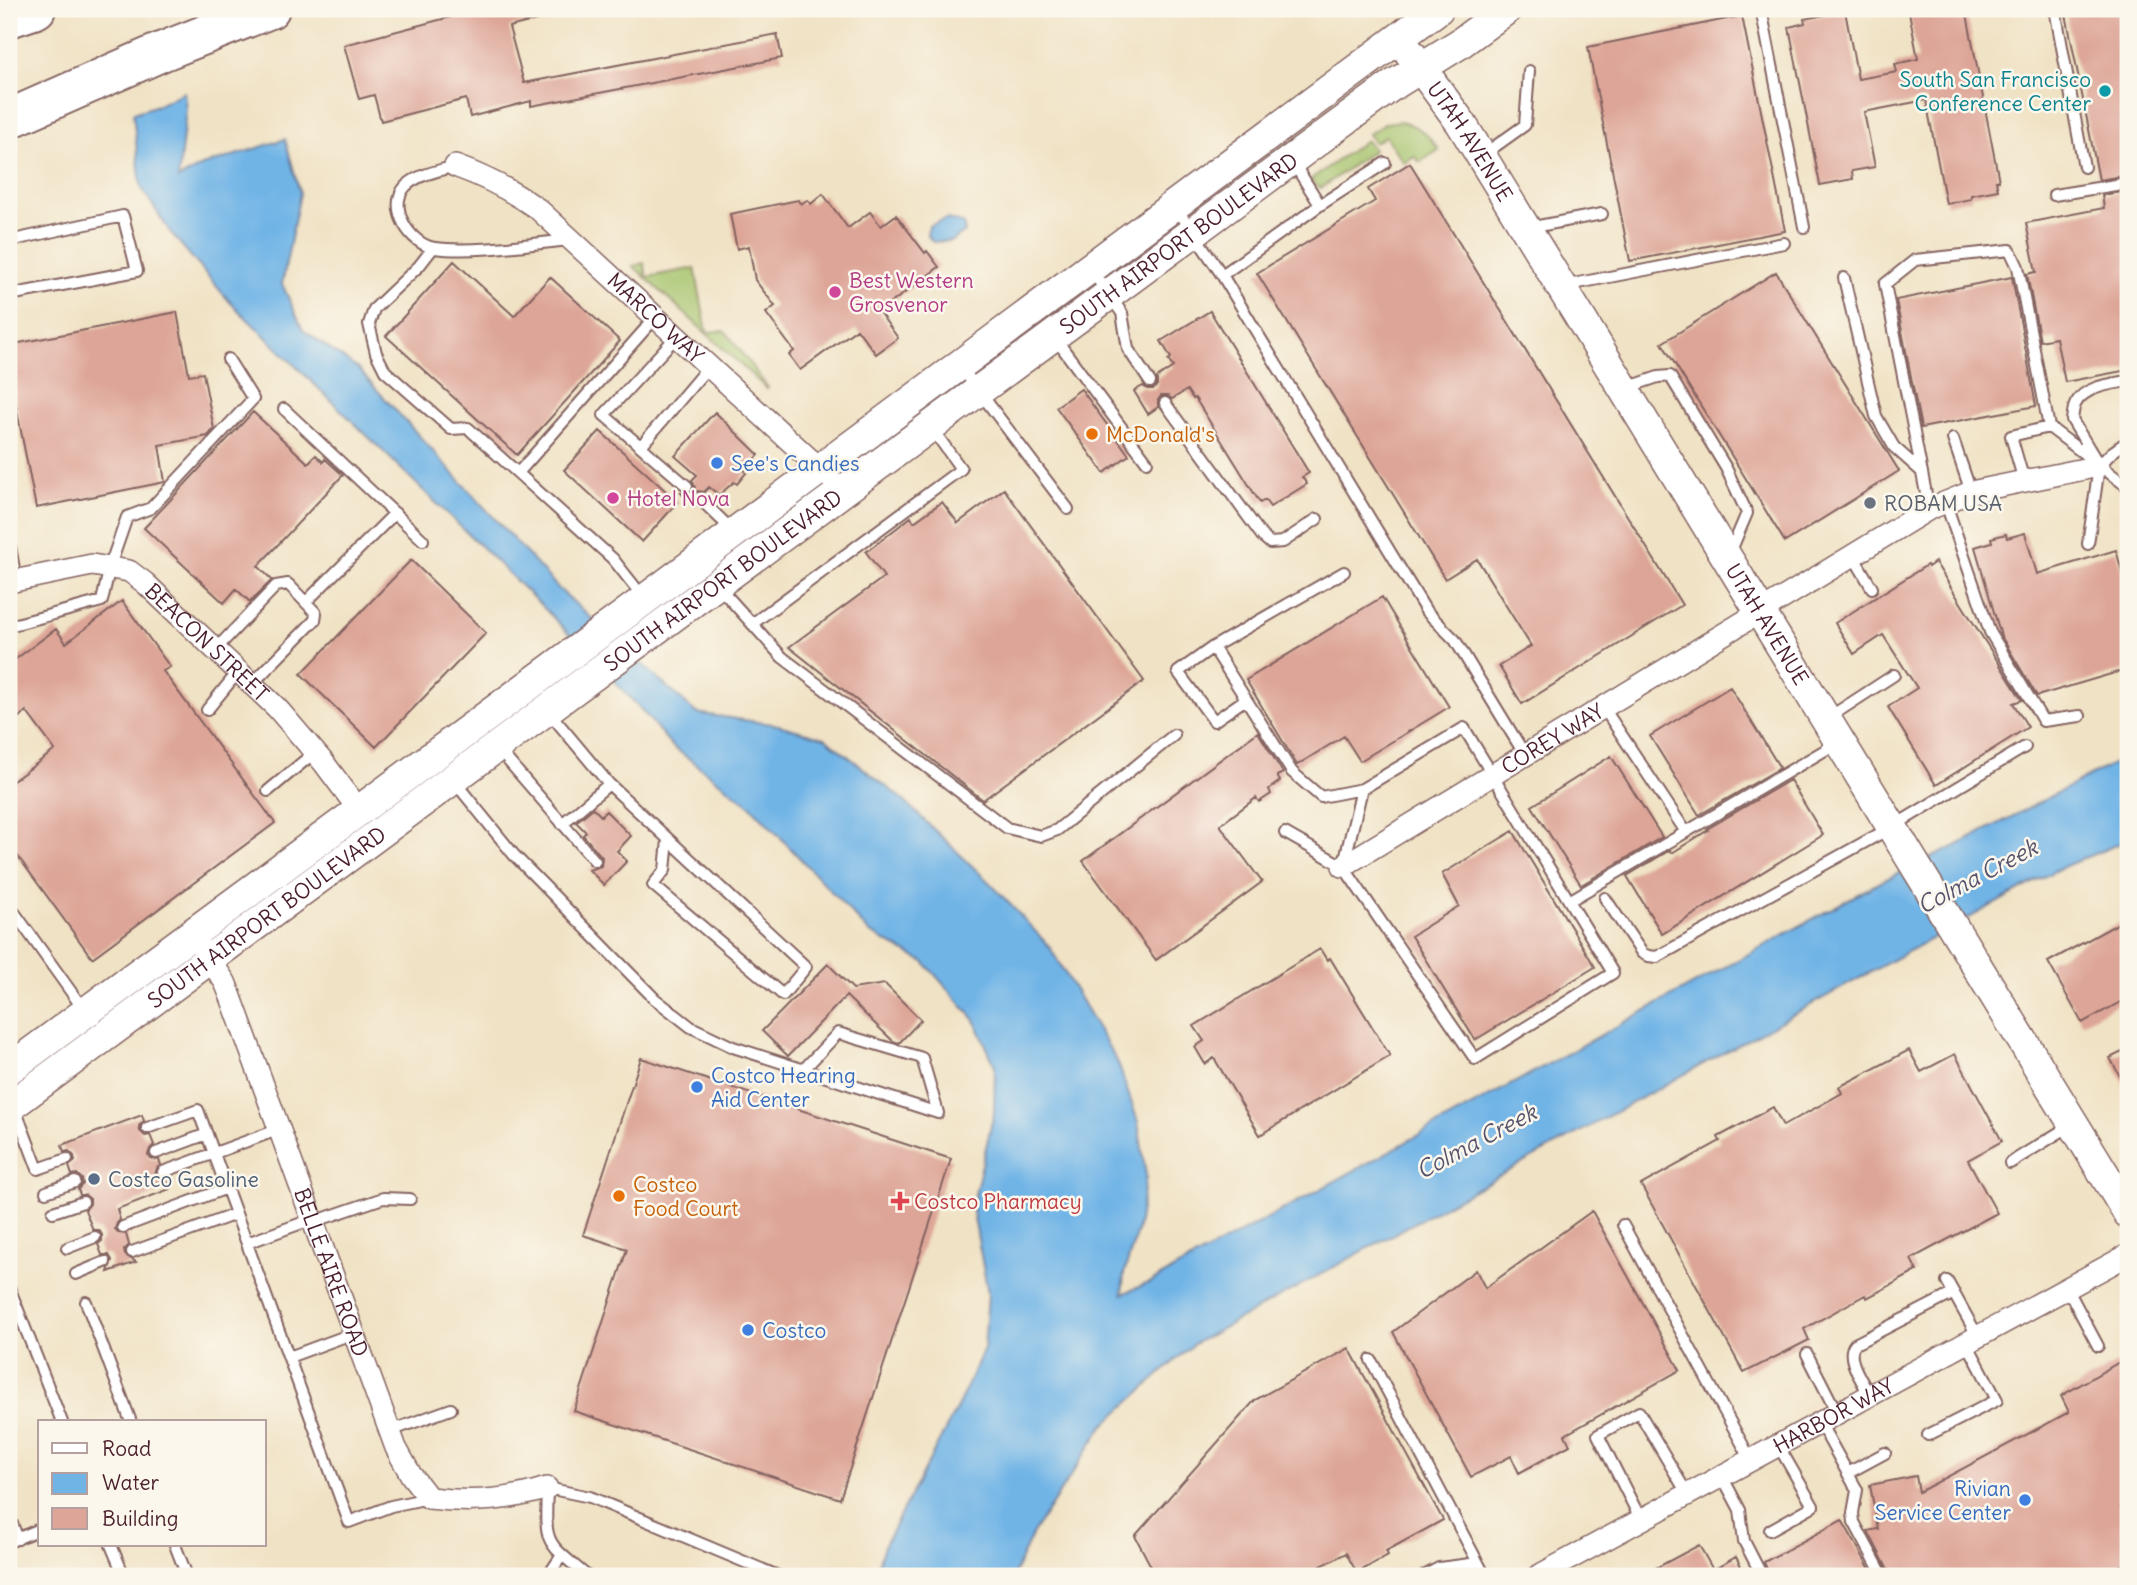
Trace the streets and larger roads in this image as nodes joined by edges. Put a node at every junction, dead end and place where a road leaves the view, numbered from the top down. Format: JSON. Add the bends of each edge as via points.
{"nodes":[{"id":1,"x":36,"y":9,"type":"edge"},
{"id":2,"x":248,"y":9,"type":"edge"},
{"id":3,"x":270,"y":9,"type":"edge"},
{"id":4,"x":1438,"y":9,"type":"edge"},
{"id":5,"x":1507,"y":9,"type":"edge"},
{"id":6,"x":9,"y":18,"type":"edge"},
{"id":7,"x":1399,"y":37,"type":"junction"},
{"id":8,"x":1420,"y":68,"type":"junction"},
{"id":9,"x":9,"y":97,"type":"edge"},
{"id":10,"x":9,"y":119,"type":"edge"},
{"id":11,"x":455,"y":166,"type":"road end"},
{"id":12,"x":1043,"y":323,"type":"junction"},
{"id":13,"x":2099,"y":466,"type":"road end"},
{"id":14,"x":819,"y":469,"type":"junction"},
{"id":15,"x":843,"y":490,"type":"junction"},
{"id":16,"x":745,"y":543,"type":"junction"},
{"id":17,"x":12,"y":581,"type":"edge"},
{"id":18,"x":1759,"y":611,"type":"junction"},
{"id":19,"x":359,"y":810,"type":"junction"},
{"id":20,"x":1343,"y":866,"type":"road end"},
{"id":21,"x":192,"y":934,"type":"junction"},
{"id":22,"x":209,"y":959,"type":"junction"},
{"id":23,"x":9,"y":1069,"type":"edge"},
{"id":24,"x":11,"y":1105,"type":"edge"},
{"id":25,"x":2128,"y":1213,"type":"edge"},
{"id":26,"x":2128,"y":1255,"type":"edge"},
{"id":27,"x":547,"y":1488,"type":"road end"},
{"id":28,"x":1538,"y":1576,"type":"edge"}],
"edges":[{"from":1,"to":6,"type":"highway"},
{"from":2,"to":9,"type":"highway"},
{"from":3,"to":10,"type":"highway"},
{"from":4,"to":7,"type":"street","name":"SOUTH AIRPORT BOULEVARD"},
{"from":5,"to":8,"type":"street","name":"SOUTH AIRPORT BOULEVARD"},
{"from":7,"to":8,"type":"street","name":"UTAH AVENUE"},
{"from":7,"to":12,"type":"street","name":"SOUTH AIRPORT BOULEVARD","via":[[1090,268]]},
{"from":8,"to":12,"type":"street","name":"SOUTH AIRPORT BOULEVARD","via":[[1109,294]]},
{"from":8,"to":18,"type":"street","name":"UTAH AVENUE","via":[[1461,123]]},
{"from":11,"to":14,"type":"street","name":"MARCO WAY","via":[[485,176],[538,209]]},
{"from":12,"to":14,"type":"street","name":"SOUTH AIRPORT BOULEVARD","via":[[959,365]]},
{"from":12,"to":15,"type":"street","name":"SOUTH AIRPORT BOULEVARD","via":[[978,391]]},
{"from":13,"to":18,"type":"street","name":"COREY WAY","via":[[1971,492],[1937,505]]},
{"from":14,"to":15,"type":"street","name":"MARCO WAY"},
{"from":14,"to":16,"type":"street","name":"SOUTH AIRPORT BOULEVARD"},
{"from":15,"to":16,"type":"street","name":"SOUTH AIRPORT BOULEVARD"},
{"from":16,"to":19,"type":"street","name":"SOUTH AIRPORT BOULEVARD","via":[[645,599]]},
{"from":16,"to":22,"type":"street","name":"SOUTH AIRPORT BOULEVARD","via":[[716,584]]},
{"from":17,"to":19,"type":"street","name":"BEACON STREET","via":[[92,565],[129,571],[277,708]]},
{"from":18,"to":20,"type":"street","name":"COREY WAY"},
{"from":18,"to":25,"type":"street","name":"UTAH AVENUE"},
{"from":19,"to":21,"type":"street","name":"SOUTH AIRPORT BOULEVARD"},
{"from":21,"to":22,"type":"street","name":"BELLE AIRE ROAD"},
{"from":21,"to":23,"type":"street","name":"SOUTH AIRPORT BOULEVARD"},
{"from":22,"to":24,"type":"street","name":"SOUTH AIRPORT BOULEVARD"},
{"from":22,"to":27,"type":"street","name":"BELLE AIRE ROAD","via":[[231,997],[402,1461],[429,1498],[508,1499]]},
{"from":26,"to":28,"type":"street","name":"HARBOR WAY"}]}
